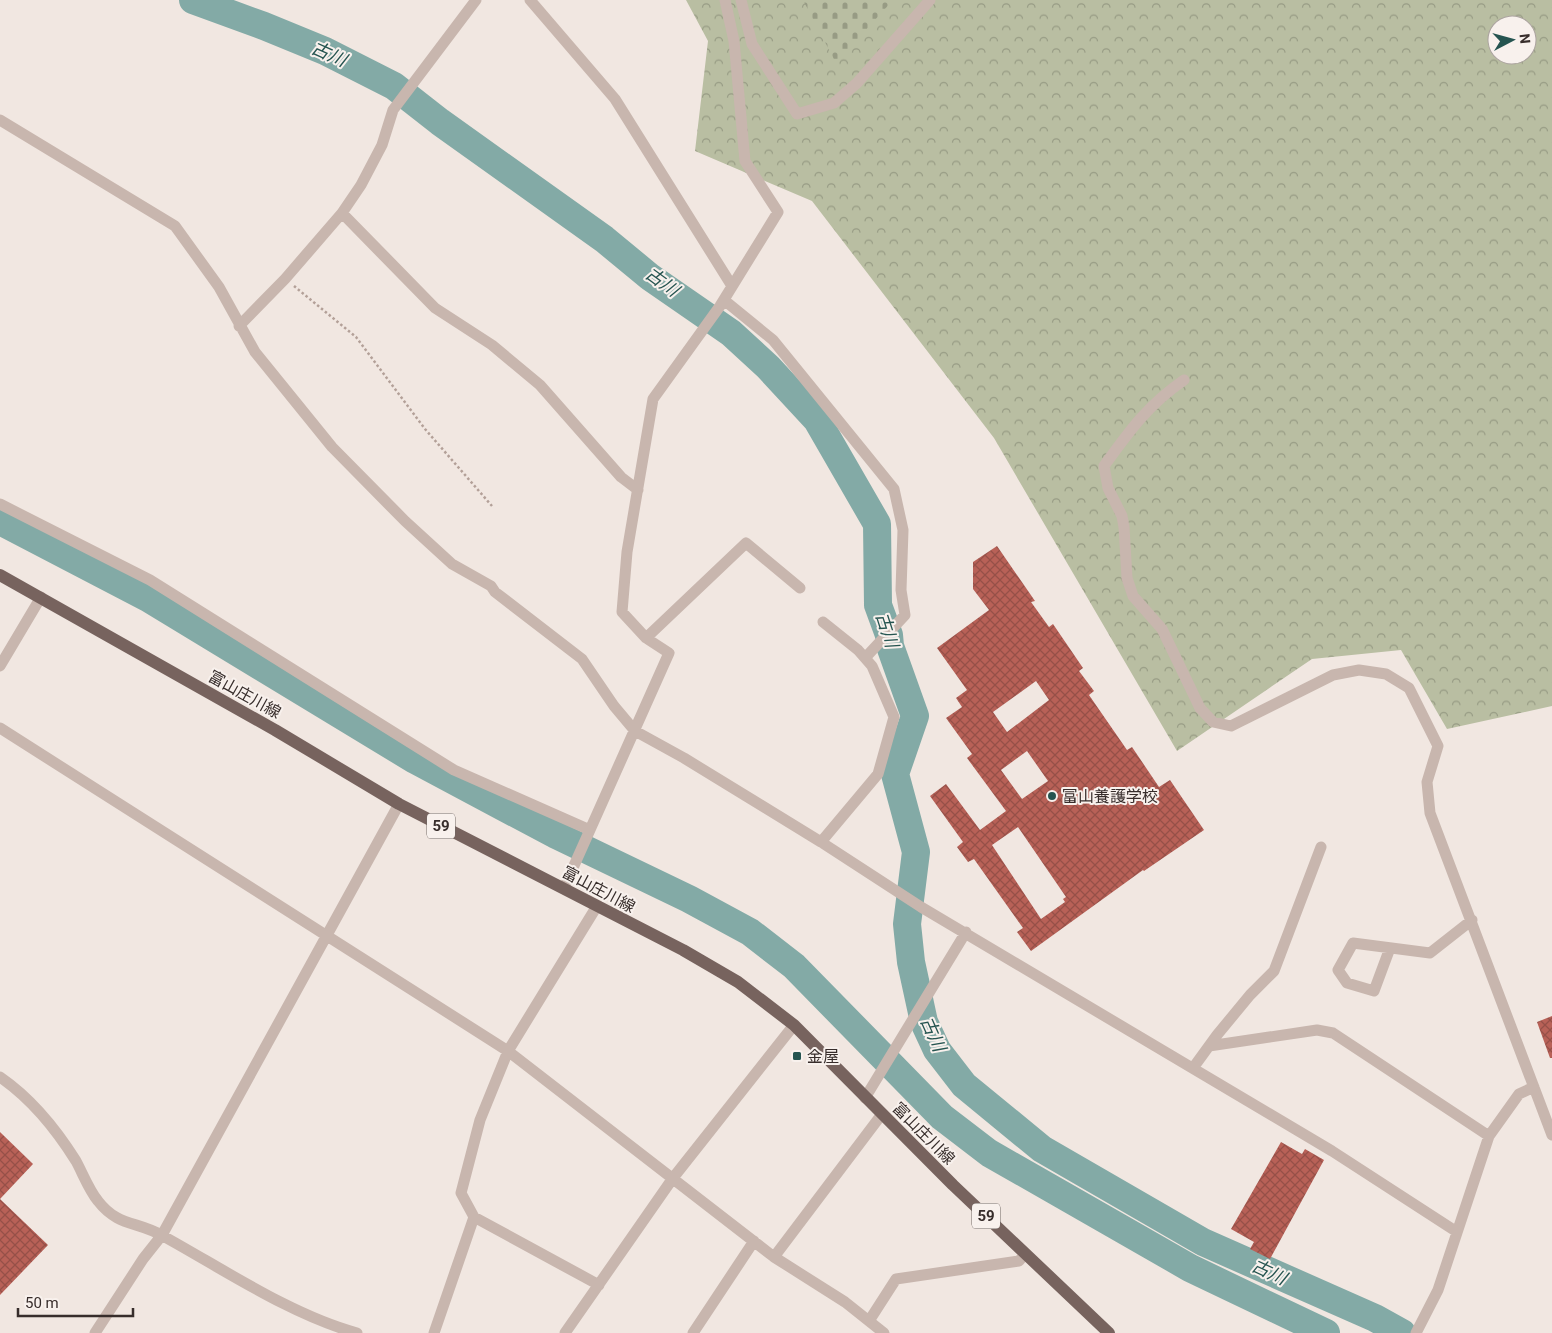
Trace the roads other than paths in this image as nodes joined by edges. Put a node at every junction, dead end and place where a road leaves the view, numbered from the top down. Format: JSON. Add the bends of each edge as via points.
{"nodes":[{"id":1,"x":476,"y":0,"type":"edge"},
{"id":2,"x":530,"y":0,"type":"edge"},
{"id":3,"x":725,"y":0,"type":"edge"},
{"id":4,"x":741,"y":0,"type":"edge"},
{"id":5,"x":930,"y":0,"type":"edge"},
{"id":6,"x":0,"y":120,"type":"edge"},
{"id":7,"x":342,"y":212,"type":"junction"},
{"id":8,"x":732,"y":286,"type":"junction"},
{"id":9,"x":722,"y":303,"type":"junction"},
{"id":10,"x":239,"y":326,"type":"junction"},
{"id":11,"x":1184,"y":380,"type":"dead end"},
{"id":12,"x":638,"y":490,"type":"junction"},
{"id":13,"x":0,"y":504,"type":"edge"},
{"id":14,"x":0,"y":574,"type":"edge"},
{"id":15,"x":800,"y":588,"type":"dead end"},
{"id":16,"x":41,"y":597,"type":"junction"},
{"id":17,"x":823,"y":622,"type":"dead end"},
{"id":18,"x":646,"y":638,"type":"junction"},
{"id":19,"x":865,"y":658,"type":"junction"},
{"id":20,"x":0,"y":666,"type":"edge"},
{"id":21,"x":0,"y":728,"type":"edge"},
{"id":22,"x":635,"y":731,"type":"junction"},
{"id":23,"x":399,"y":804,"type":"junction"},
{"id":24,"x":588,"y":833,"type":"junction"},
{"id":25,"x":821,"y":842,"type":"junction"},
{"id":26,"x":1321,"y":847,"type":"dead end"},
{"id":27,"x":564,"y":888,"type":"junction"},
{"id":28,"x":597,"y":906,"type":"junction"},
{"id":29,"x":1472,"y":920,"type":"junction"},
{"id":30,"x":966,"y":932,"type":"junction"},
{"id":31,"x":325,"y":936,"type":"junction"},
{"id":32,"x":1390,"y":948,"type":"junction"},
{"id":33,"x":794,"y":1025,"type":"junction"},
{"id":34,"x":1209,"y":1046,"type":"junction"},
{"id":35,"x":508,"y":1050,"type":"junction"},
{"id":36,"x":1193,"y":1068,"type":"junction"},
{"id":37,"x":0,"y":1077,"type":"edge"},
{"id":38,"x":1534,"y":1087,"type":"junction"},
{"id":39,"x":865,"y":1098,"type":"junction"},
{"id":40,"x":882,"y":1114,"type":"junction"},
{"id":41,"x":1552,"y":1135,"type":"edge"},
{"id":42,"x":1489,"y":1136,"type":"junction"},
{"id":43,"x":672,"y":1178,"type":"junction"},
{"id":44,"x":474,"y":1217,"type":"junction"},
{"id":45,"x":1457,"y":1232,"type":"junction"},
{"id":46,"x":162,"y":1235,"type":"junction"},
{"id":47,"x":754,"y":1241,"type":"junction"},
{"id":48,"x":1026,"y":1254,"type":"junction"},
{"id":49,"x":774,"y":1257,"type":"junction"},
{"id":50,"x":599,"y":1285,"type":"junction"},
{"id":51,"x":869,"y":1321,"type":"junction"},
{"id":52,"x":1417,"y":1331,"type":"edge"},
{"id":53,"x":95,"y":1333,"type":"edge"},
{"id":54,"x":357,"y":1333,"type":"edge"},
{"id":55,"x":434,"y":1333,"type":"edge"},
{"id":56,"x":565,"y":1333,"type":"edge"},
{"id":57,"x":693,"y":1333,"type":"edge"},
{"id":58,"x":884,"y":1333,"type":"edge"},
{"id":59,"x":1109,"y":1333,"type":"edge"}],
"edges":[{"from":1,"to":7,"type":"street","via":[[393,110],[382,145]]},
{"from":2,"to":8,"type":"street","via":[[615,99]]},
{"from":3,"to":8,"type":"street","via":[[734,41],[744,161],[778,212]]},
{"from":4,"to":5,"type":"street","via":[[752,44],[797,114],[834,103],[856,84]]},
{"from":6,"to":10,"type":"street","via":[[175,226],[219,287]]},
{"from":7,"to":10,"type":"street","via":[[286,279]]},
{"from":7,"to":12,"type":"street","via":[[435,308],[492,345],[540,385],[621,477]]},
{"from":8,"to":9,"type":"street"},
{"from":9,"to":12,"type":"street","via":[[653,400]]},
{"from":9,"to":19,"type":"street","via":[[773,340],[894,489],[903,530],[901,590],[906,615]]},
{"from":10,"to":22,"type":"street","via":[[255,352],[332,447],[452,564],[491,586],[582,659]]},
{"from":11,"to":29,"type":"street","via":[[1161,396],[1136,422],[1104,466],[1108,488],[1123,522],[1127,578],[1133,596],[1162,629],[1200,708],[1213,722],[1231,726],[1333,675],[1359,670],[1386,674],[1409,688],[1438,746],[1428,782],[1430,813]]},
{"from":12,"to":18,"type":"street","via":[[627,552],[622,612]]},
{"from":13,"to":24,"type":"street","via":[[150,580],[454,770]]},
{"from":14,"to":16,"type":"main road","name":"富山庄川線","number":"59"},
{"from":15,"to":18,"type":"street","via":[[746,543]]},
{"from":16,"to":20,"type":"street"},
{"from":16,"to":23,"type":"main road","name":"富山庄川線","number":"59"},
{"from":17,"to":19,"type":"street"},
{"from":18,"to":22,"type":"street","via":[[669,653]]},
{"from":19,"to":25,"type":"street","via":[[885,692],[894,717],[878,774]]},
{"from":21,"to":31,"type":"street"},
{"from":22,"to":24,"type":"street"},
{"from":22,"to":25,"type":"street"},
{"from":23,"to":27,"type":"main road","name":"富山庄川線","number":"59"},
{"from":23,"to":31,"type":"street"},
{"from":24,"to":27,"type":"street"},
{"from":25,"to":30,"type":"street"},
{"from":26,"to":34,"type":"street","via":[[1274,971],[1250,994]]},
{"from":27,"to":28,"type":"main road","name":"富山庄川線","number":"59"},
{"from":28,"to":33,"type":"main road","name":"富山庄川線","number":"59","via":[[738,982]]},
{"from":28,"to":35,"type":"street"},
{"from":29,"to":32,"type":"street","via":[[1430,953]]},
{"from":29,"to":38,"type":"street"},
{"from":30,"to":36,"type":"street"},
{"from":30,"to":39,"type":"street"},
{"from":31,"to":35,"type":"street"},
{"from":31,"to":46,"type":"street"},
{"from":32,"to":32,"type":"street","via":[[1353,943],[1338,970],[1347,983],[1374,991]]},
{"from":33,"to":39,"type":"main road","name":"富山庄川線","number":"59"},
{"from":33,"to":43,"type":"street"},
{"from":34,"to":36,"type":"street"},
{"from":34,"to":42,"type":"street","via":[[1317,1030],[1333,1033]]},
{"from":35,"to":43,"type":"street"},
{"from":35,"to":44,"type":"street","via":[[480,1120],[461,1192]]},
{"from":36,"to":45,"type":"street","via":[[1332,1151]]},
{"from":37,"to":46,"type":"street","via":[[17,1089],[50,1123],[76,1161],[97,1201],[116,1219]]},
{"from":38,"to":41,"type":"street"},
{"from":38,"to":42,"type":"street","via":[[1519,1094]]},
{"from":39,"to":40,"type":"main road","name":"富山庄川線","number":"59"},
{"from":40,"to":48,"type":"main road","name":"富山庄川線","number":"59"},
{"from":40,"to":49,"type":"street"},
{"from":42,"to":45,"type":"street"},
{"from":43,"to":47,"type":"street"},
{"from":43,"to":50,"type":"street"},
{"from":44,"to":50,"type":"street"},
{"from":44,"to":55,"type":"street"},
{"from":45,"to":52,"type":"street","via":[[1438,1290]]},
{"from":46,"to":53,"type":"street","via":[[142,1258]]},
{"from":46,"to":54,"type":"street","via":[[285,1303]]},
{"from":47,"to":49,"type":"street"},
{"from":47,"to":57,"type":"street"},
{"from":48,"to":51,"type":"street","via":[[1019,1260],[896,1279]]},
{"from":48,"to":59,"type":"main road","name":"富山庄川線","number":"59"},
{"from":49,"to":51,"type":"street","via":[[831,1292]]},
{"from":50,"to":56,"type":"street"},
{"from":51,"to":58,"type":"street"}]}
